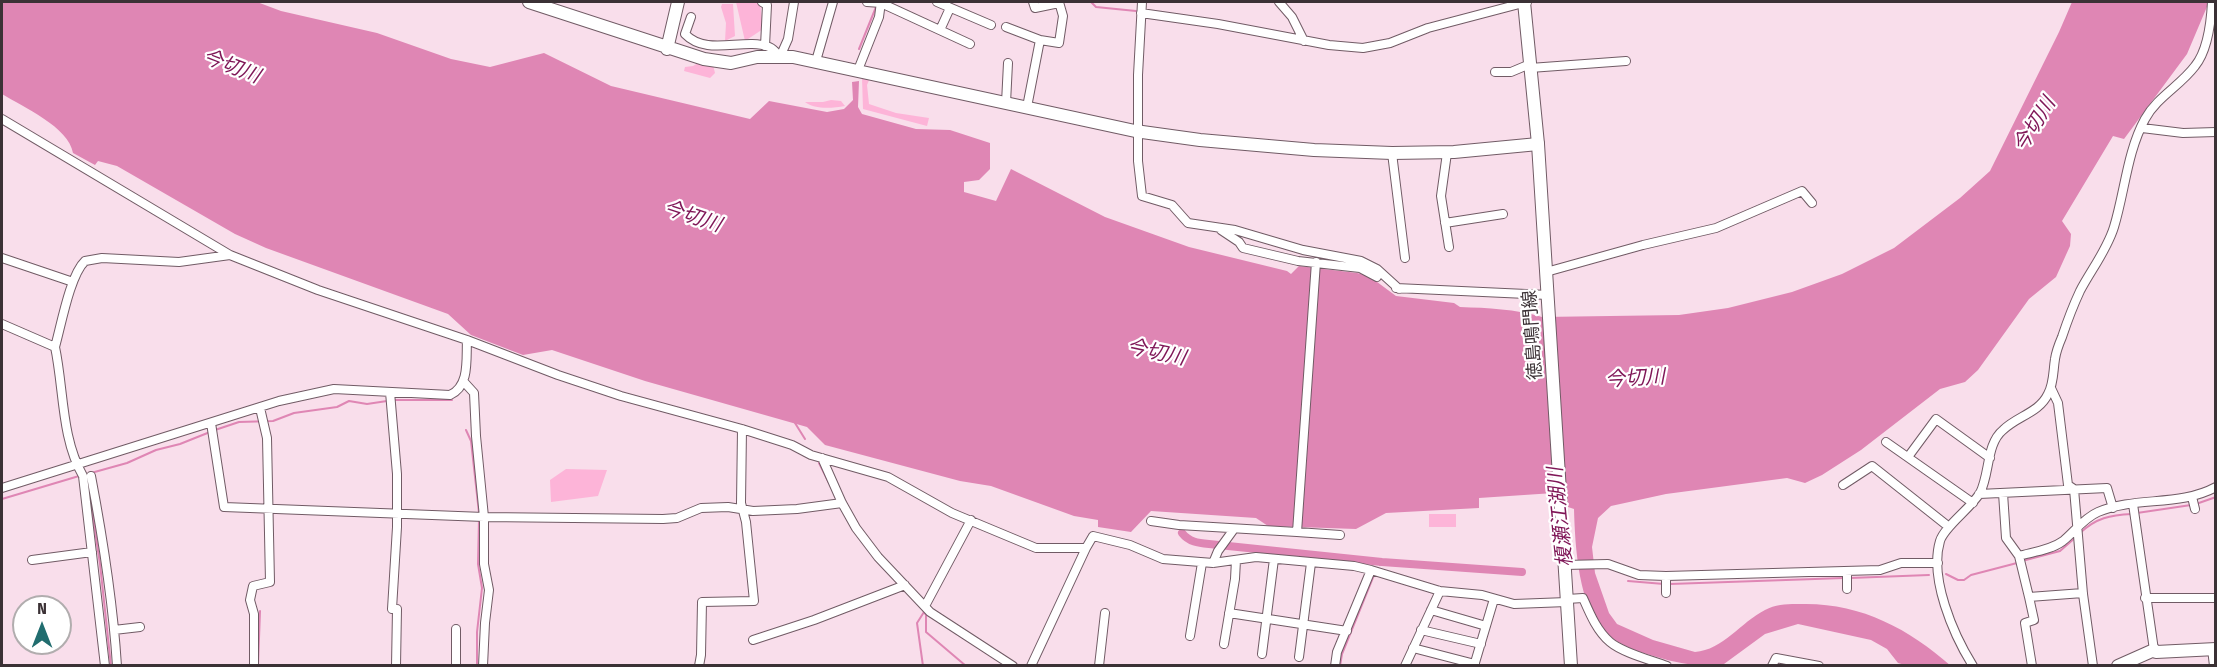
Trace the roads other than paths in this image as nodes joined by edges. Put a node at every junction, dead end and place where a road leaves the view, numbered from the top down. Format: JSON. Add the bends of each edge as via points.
{"nodes":[{"id":1,"x":529,"y":2,"type":"edge"},
{"id":2,"x":678,"y":2,"type":"edge"},
{"id":3,"x":762,"y":2,"type":"edge"},
{"id":4,"x":794,"y":2,"type":"edge"},
{"id":5,"x":833,"y":2,"type":"edge"},
{"id":6,"x":867,"y":2,"type":"edge"},
{"id":7,"x":881,"y":2,"type":"edge"},
{"id":8,"x":937,"y":2,"type":"edge"},
{"id":9,"x":1033,"y":2,"type":"edge"},
{"id":10,"x":1059,"y":2,"type":"edge"},
{"id":11,"x":1142,"y":2,"type":"edge"},
{"id":12,"x":1280,"y":2,"type":"edge"},
{"id":13,"x":1525,"y":2,"type":"edge"},
{"id":14,"x":2212,"y":2,"type":"edge"},
{"id":15,"x":950,"y":8,"type":"junction"},
{"id":16,"x":1141,"y":13,"type":"junction"},
{"id":17,"x":692,"y":17,"type":"dead end"},
{"id":18,"x":992,"y":25,"type":"dead end"},
{"id":19,"x":1006,"y":27,"type":"dead end"},
{"id":20,"x":940,"y":30,"type":"junction"},
{"id":21,"x":1040,"y":40,"type":"junction"},
{"id":22,"x":1304,"y":41,"type":"junction"},
{"id":23,"x":970,"y":44,"type":"dead end"},
{"id":24,"x":765,"y":46,"type":"junction"},
{"id":25,"x":666,"y":49,"type":"junction"},
{"id":26,"x":780,"y":57,"type":"junction"},
{"id":27,"x":816,"y":61,"type":"junction"},
{"id":28,"x":1626,"y":61,"type":"dead end"},
{"id":29,"x":1008,"y":63,"type":"dead end"},
{"id":30,"x":1530,"y":66,"type":"junction"},
{"id":31,"x":858,"y":70,"type":"junction"},
{"id":32,"x":1495,"y":72,"type":"dead end"},
{"id":33,"x":1006,"y":103,"type":"junction"},
{"id":34,"x":1027,"y":108,"type":"junction"},
{"id":35,"x":2,"y":118,"type":"edge"},
{"id":36,"x":2142,"y":128,"type":"junction"},
{"id":37,"x":1138,"y":132,"type":"junction"},
{"id":38,"x":2216,"y":132,"type":"edge"},
{"id":39,"x":1538,"y":144,"type":"junction"},
{"id":40,"x":1392,"y":153,"type":"junction"},
{"id":41,"x":1447,"y":153,"type":"junction"},
{"id":42,"x":1812,"y":203,"type":"dead end"},
{"id":43,"x":1503,"y":214,"type":"dead end"},
{"id":44,"x":1445,"y":224,"type":"junction"},
{"id":45,"x":1218,"y":228,"type":"junction"},
{"id":46,"x":1449,"y":247,"type":"dead end"},
{"id":47,"x":230,"y":255,"type":"junction"},
{"id":48,"x":2,"y":258,"type":"edge"},
{"id":49,"x":1405,"y":258,"type":"dead end"},
{"id":50,"x":1316,"y":264,"type":"junction"},
{"id":51,"x":1546,"y":272,"type":"junction"},
{"id":52,"x":73,"y":282,"type":"junction"},
{"id":53,"x":1399,"y":289,"type":"junction"},
{"id":54,"x":1548,"y":297,"type":"junction"},
{"id":55,"x":2,"y":324,"type":"edge"},
{"id":56,"x":467,"y":340,"type":"junction"},
{"id":57,"x":55,"y":347,"type":"junction"},
{"id":58,"x":464,"y":382,"type":"junction"},
{"id":59,"x":2051,"y":388,"type":"junction"},
{"id":60,"x":390,"y":397,"type":"junction"},
{"id":61,"x":260,"y":408,"type":"junction"},
{"id":62,"x":211,"y":429,"type":"junction"},
{"id":63,"x":742,"y":429,"type":"junction"},
{"id":64,"x":1886,"y":442,"type":"dead end"},
{"id":65,"x":1908,"y":457,"type":"junction"},
{"id":66,"x":822,"y":458,"type":"junction"},
{"id":67,"x":1990,"y":458,"type":"junction"},
{"id":68,"x":75,"y":463,"type":"junction"},
{"id":69,"x":91,"y":476,"type":"dead end"},
{"id":70,"x":1844,"y":485,"type":"dead end"},
{"id":71,"x":2216,"y":487,"type":"edge"},
{"id":72,"x":2,"y":488,"type":"edge"},
{"id":73,"x":2074,"y":489,"type":"junction"},
{"id":74,"x":2003,"y":493,"type":"junction"},
{"id":75,"x":1979,"y":494,"type":"junction"},
{"id":76,"x":1973,"y":503,"type":"junction"},
{"id":77,"x":839,"y":504,"type":"junction"},
{"id":78,"x":2133,"y":505,"type":"junction"},
{"id":79,"x":268,"y":508,"type":"junction"},
{"id":80,"x":2113,"y":508,"type":"junction"},
{"id":81,"x":743,"y":509,"type":"junction"},
{"id":82,"x":397,"y":513,"type":"junction"},
{"id":83,"x":480,"y":516,"type":"junction"},
{"id":84,"x":971,"y":520,"type":"junction"},
{"id":85,"x":1151,"y":521,"type":"dead end"},
{"id":86,"x":1949,"y":528,"type":"junction"},
{"id":87,"x":1234,"y":529,"type":"junction"},
{"id":88,"x":1297,"y":530,"type":"junction"},
{"id":89,"x":2077,"y":534,"type":"junction"},
{"id":90,"x":1340,"y":535,"type":"dead end"},
{"id":91,"x":1086,"y":548,"type":"junction"},
{"id":92,"x":92,"y":552,"type":"junction"},
{"id":93,"x":1274,"y":559,"type":"junction"},
{"id":94,"x":32,"y":560,"type":"dead end"},
{"id":95,"x":1236,"y":560,"type":"junction"},
{"id":96,"x":2020,"y":560,"type":"junction"},
{"id":97,"x":1202,"y":563,"type":"junction"},
{"id":98,"x":1213,"y":563,"type":"junction"},
{"id":99,"x":1311,"y":563,"type":"junction"},
{"id":100,"x":1938,"y":563,"type":"junction"},
{"id":101,"x":1569,"y":565,"type":"junction"},
{"id":102,"x":1371,"y":570,"type":"junction"},
{"id":103,"x":1847,"y":573,"type":"junction"},
{"id":104,"x":902,"y":586,"type":"junction"},
{"id":105,"x":1847,"y":586,"type":"dead end"},
{"id":106,"x":1440,"y":591,"type":"junction"},
{"id":107,"x":2083,"y":593,"type":"junction"},
{"id":108,"x":2029,"y":597,"type":"junction"},
{"id":109,"x":2145,"y":598,"type":"junction"},
{"id":110,"x":2216,"y":598,"type":"edge"},
{"id":111,"x":1494,"y":599,"type":"junction"},
{"id":112,"x":1567,"y":601,"type":"junction"},
{"id":113,"x":925,"y":606,"type":"junction"},
{"id":114,"x":1431,"y":610,"type":"junction"},
{"id":115,"x":1105,"y":613,"type":"dead end"},
{"id":116,"x":1229,"y":613,"type":"junction"},
{"id":117,"x":1266,"y":618,"type":"junction"},
{"id":118,"x":1303,"y":624,"type":"junction"},
{"id":119,"x":1486,"y":626,"type":"junction"},
{"id":120,"x":140,"y":627,"type":"dead end"},
{"id":121,"x":114,"y":630,"type":"junction"},
{"id":122,"x":456,"y":630,"type":"dead end"},
{"id":123,"x":1422,"y":630,"type":"junction"},
{"id":124,"x":1347,"y":631,"type":"junction"},
{"id":125,"x":1190,"y":636,"type":"dead end"},
{"id":126,"x":753,"y":640,"type":"dead end"},
{"id":127,"x":1224,"y":644,"type":"dead end"},
{"id":128,"x":1480,"y":644,"type":"junction"},
{"id":129,"x":1413,"y":648,"type":"junction"},
{"id":130,"x":2214,"y":649,"type":"edge"},
{"id":131,"x":2154,"y":650,"type":"junction"},
{"id":132,"x":1262,"y":654,"type":"dead end"},
{"id":133,"x":1299,"y":657,"type":"dead end"},
{"id":134,"x":2141,"y":661,"type":"edge"},
{"id":135,"x":1474,"y":665,"type":"edge"},
{"id":136,"x":105,"y":666,"type":"edge"},
{"id":137,"x":117,"y":666,"type":"edge"},
{"id":138,"x":254,"y":666,"type":"edge"},
{"id":139,"x":396,"y":666,"type":"edge"},
{"id":140,"x":456,"y":666,"type":"edge"},
{"id":141,"x":483,"y":666,"type":"edge"},
{"id":142,"x":699,"y":666,"type":"edge"},
{"id":143,"x":1014,"y":666,"type":"edge"},
{"id":144,"x":1031,"y":666,"type":"edge"},
{"id":145,"x":1099,"y":666,"type":"edge"},
{"id":146,"x":1335,"y":666,"type":"edge"},
{"id":147,"x":1405,"y":666,"type":"edge"},
{"id":148,"x":1571,"y":666,"type":"edge"},
{"id":149,"x":1667,"y":666,"type":"edge"},
{"id":150,"x":1772,"y":666,"type":"edge"},
{"id":151,"x":1819,"y":666,"type":"edge"},
{"id":152,"x":1973,"y":666,"type":"edge"},
{"id":153,"x":2032,"y":666,"type":"edge"},
{"id":154,"x":2093,"y":666,"type":"edge"},
{"id":155,"x":2118,"y":666,"type":"edge"},
{"id":156,"x":2214,"y":666,"type":"edge"}],
"edges":[{"from":1,"to":25,"type":"street"},
{"from":2,"to":25,"type":"street"},
{"from":3,"to":24,"type":"street","via":[[767,5]]},
{"from":4,"to":26,"type":"street","via":[[788,39]]},
{"from":5,"to":27,"type":"street"},
{"from":6,"to":7,"type":"street"},
{"from":7,"to":20,"type":"street"},
{"from":7,"to":31,"type":"street"},
{"from":8,"to":15,"type":"street"},
{"from":9,"to":10,"type":"street","via":[[1035,8]]},
{"from":10,"to":21,"type":"street","via":[[1063,16],[1059,43]]},
{"from":11,"to":16,"type":"street"},
{"from":12,"to":22,"type":"street"},
{"from":13,"to":22,"type":"street","via":[[1381,45],[1363,48]]},
{"from":13,"to":30,"type":"street","name":"徳島鳴門線"},
{"from":14,"to":36,"type":"street","via":[[2200,58],[2154,105]]},
{"from":15,"to":18,"type":"street"},
{"from":15,"to":20,"type":"street"},
{"from":16,"to":22,"type":"street"},
{"from":16,"to":37,"type":"street"},
{"from":17,"to":24,"type":"street","via":[[685,34],[691,41],[722,47]]},
{"from":19,"to":21,"type":"street"},
{"from":20,"to":23,"type":"street"},
{"from":21,"to":34,"type":"street"},
{"from":24,"to":26,"type":"street"},
{"from":25,"to":26,"type":"street","via":[[731,63]]},
{"from":26,"to":27,"type":"street"},
{"from":27,"to":31,"type":"street"},
{"from":28,"to":30,"type":"street"},
{"from":29,"to":33,"type":"street"},
{"from":30,"to":32,"type":"street","via":[[1511,75]]},
{"from":30,"to":39,"type":"street","name":"徳島鳴門線"},
{"from":31,"to":33,"type":"street"},
{"from":33,"to":34,"type":"street"},
{"from":34,"to":37,"type":"street"},
{"from":35,"to":47,"type":"street"},
{"from":36,"to":38,"type":"street"},
{"from":36,"to":59,"type":"street","via":[[2133,145],[2110,236],[2062,335]]},
{"from":37,"to":40,"type":"street","via":[[1314,150]]},
{"from":37,"to":45,"type":"street","via":[[1142,196],[1172,205],[1188,223]]},
{"from":39,"to":41,"type":"street"},
{"from":39,"to":51,"type":"street","name":"徳島鳴門線"},
{"from":40,"to":41,"type":"street"},
{"from":40,"to":49,"type":"street"},
{"from":41,"to":44,"type":"street","via":[[1441,196]]},
{"from":42,"to":51,"type":"street","via":[[1802,191],[1716,228]]},
{"from":43,"to":44,"type":"street"},
{"from":44,"to":46,"type":"street"},
{"from":45,"to":50,"type":"street","via":[[1243,248]]},
{"from":45,"to":53,"type":"street","via":[[1361,261],[1377,269]]},
{"from":47,"to":52,"type":"street","via":[[179,262],[90,259],[81,265]]},
{"from":47,"to":56,"type":"street","via":[[318,290]]},
{"from":48,"to":52,"type":"street"},
{"from":50,"to":53,"type":"street","via":[[1366,269]]},
{"from":50,"to":88,"type":"street"},
{"from":51,"to":54,"type":"street","name":"徳島鳴門線"},
{"from":52,"to":57,"type":"street"},
{"from":53,"to":54,"type":"street"},
{"from":54,"to":101,"type":"street","name":"徳島鳴門線","via":[[1563,544]]},
{"from":55,"to":57,"type":"street"},
{"from":56,"to":58,"type":"street"},
{"from":56,"to":63,"type":"street","via":[[611,393]]},
{"from":57,"to":68,"type":"street"},
{"from":58,"to":60,"type":"street","via":[[450,395]]},
{"from":58,"to":83,"type":"street","via":[[474,393]]},
{"from":59,"to":67,"type":"street","via":[[2039,407],[2002,430]]},
{"from":59,"to":73,"type":"street","via":[[2058,403],[2068,485]]},
{"from":60,"to":61,"type":"street","via":[[334,389]]},
{"from":60,"to":82,"type":"street","via":[[398,474]]},
{"from":61,"to":62,"type":"street"},
{"from":61,"to":79,"type":"street","via":[[267,438]]},
{"from":62,"to":68,"type":"street"},
{"from":62,"to":79,"type":"street","via":[[224,507]]},
{"from":63,"to":66,"type":"street"},
{"from":63,"to":81,"type":"street"},
{"from":64,"to":65,"type":"street"},
{"from":65,"to":67,"type":"street","via":[[1936,419]]},
{"from":65,"to":76,"type":"street"},
{"from":66,"to":77,"type":"street"},
{"from":66,"to":84,"type":"street","via":[[888,477]]},
{"from":67,"to":75,"type":"street"},
{"from":68,"to":72,"type":"street"},
{"from":68,"to":92,"type":"street","via":[[83,476]]},
{"from":69,"to":121,"type":"street"},
{"from":70,"to":86,"type":"street","via":[[1872,466]]},
{"from":71,"to":78,"type":"street","via":[[2193,502]]},
{"from":73,"to":74,"type":"street"},
{"from":73,"to":80,"type":"street","via":[[2107,488]]},
{"from":73,"to":89,"type":"street"},
{"from":74,"to":75,"type":"street"},
{"from":74,"to":96,"type":"street","via":[[2006,537]]},
{"from":75,"to":76,"type":"street"},
{"from":76,"to":86,"type":"street"},
{"from":77,"to":81,"type":"street"},
{"from":77,"to":104,"type":"street"},
{"from":78,"to":80,"type":"street"},
{"from":78,"to":109,"type":"street"},
{"from":79,"to":82,"type":"street"},
{"from":79,"to":138,"type":"street","via":[[270,582],[253,586],[250,600],[254,614]]},
{"from":80,"to":89,"type":"street","via":[[2092,515]]},
{"from":81,"to":83,"type":"street","via":[[701,508],[663,519]]},
{"from":81,"to":142,"type":"street","via":[[754,601],[702,602]]},
{"from":82,"to":83,"type":"street"},
{"from":82,"to":139,"type":"street","via":[[392,609],[398,609]]},
{"from":83,"to":141,"type":"street","via":[[489,590]]},
{"from":84,"to":91,"type":"street","via":[[1036,548]]},
{"from":84,"to":113,"type":"street"},
{"from":85,"to":87,"type":"street"},
{"from":86,"to":100,"type":"street","via":[[1940,541]]},
{"from":87,"to":88,"type":"street"},
{"from":87,"to":98,"type":"street"},
{"from":88,"to":90,"type":"street"},
{"from":89,"to":96,"type":"street"},
{"from":89,"to":107,"type":"street"},
{"from":91,"to":97,"type":"street","via":[[1093,536],[1163,559]]},
{"from":91,"to":144,"type":"street"},
{"from":92,"to":94,"type":"street"},
{"from":92,"to":136,"type":"street"},
{"from":93,"to":95,"type":"street"},
{"from":93,"to":99,"type":"street"},
{"from":93,"to":117,"type":"street"},
{"from":95,"to":98,"type":"street"},
{"from":95,"to":116,"type":"street"},
{"from":96,"to":108,"type":"street"},
{"from":97,"to":98,"type":"street"},
{"from":97,"to":125,"type":"street"},
{"from":99,"to":102,"type":"street"},
{"from":99,"to":118,"type":"street"},
{"from":100,"to":103,"type":"street","via":[[1901,563],[1880,570]]},
{"from":100,"to":152,"type":"street","via":[[1945,605]]},
{"from":101,"to":103,"type":"street","via":[[1618,566],[1666,584]]},
{"from":101,"to":112,"type":"street","name":"徳島鳴門線"},
{"from":102,"to":106,"type":"street"},
{"from":102,"to":124,"type":"street"},
{"from":103,"to":105,"type":"street"},
{"from":104,"to":113,"type":"street"},
{"from":104,"to":126,"type":"street"},
{"from":106,"to":111,"type":"street"},
{"from":106,"to":114,"type":"street"},
{"from":107,"to":108,"type":"street"},
{"from":107,"to":154,"type":"street"},
{"from":108,"to":153,"type":"street","via":[[2034,620],[2025,623]]},
{"from":109,"to":110,"type":"street"},
{"from":109,"to":131,"type":"street"},
{"from":111,"to":112,"type":"street","via":[[1514,604]]},
{"from":111,"to":119,"type":"street"},
{"from":112,"to":148,"type":"street","name":"徳島鳴門線"},
{"from":112,"to":149,"type":"street","via":[[1583,598],[1593,622],[1611,643]]},
{"from":113,"to":143,"type":"street","via":[[937,618]]},
{"from":114,"to":119,"type":"street"},
{"from":114,"to":123,"type":"street"},
{"from":115,"to":145,"type":"street"},
{"from":116,"to":117,"type":"street"},
{"from":116,"to":127,"type":"street"},
{"from":117,"to":118,"type":"street"},
{"from":117,"to":132,"type":"street"},
{"from":118,"to":124,"type":"street"},
{"from":118,"to":133,"type":"street"},
{"from":119,"to":128,"type":"street"},
{"from":120,"to":121,"type":"street"},
{"from":121,"to":137,"type":"street"},
{"from":122,"to":140,"type":"street"},
{"from":123,"to":128,"type":"street"},
{"from":123,"to":129,"type":"street"},
{"from":124,"to":146,"type":"street"},
{"from":128,"to":135,"type":"street"},
{"from":129,"to":135,"type":"street"},
{"from":129,"to":147,"type":"street"},
{"from":130,"to":131,"type":"street"},
{"from":130,"to":156,"type":"street"},
{"from":131,"to":134,"type":"street"},
{"from":134,"to":155,"type":"street"},
{"from":150,"to":151,"type":"street","via":[[1776,658]]}]}
